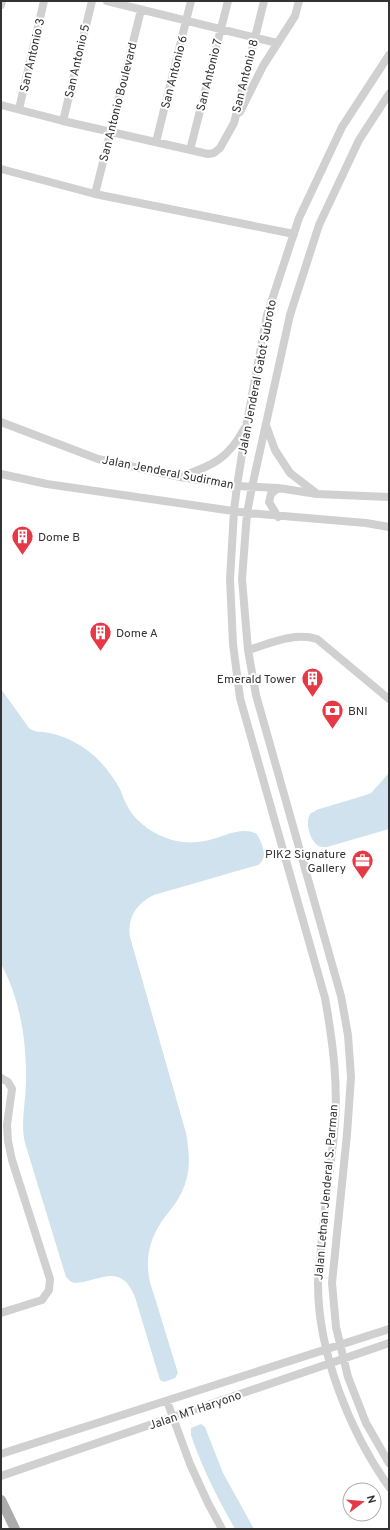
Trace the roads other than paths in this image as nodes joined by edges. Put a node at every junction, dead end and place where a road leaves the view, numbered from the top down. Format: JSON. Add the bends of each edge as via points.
{"nodes":[{"id":1,"x":2,"y":1,"type":"edge"},
{"id":2,"x":44,"y":1,"type":"edge"},
{"id":3,"x":92,"y":1,"type":"edge"},
{"id":4,"x":107,"y":1,"type":"edge"},
{"id":5,"x":191,"y":1,"type":"edge"},
{"id":6,"x":228,"y":1,"type":"edge"},
{"id":7,"x":264,"y":1,"type":"edge"},
{"id":8,"x":299,"y":1,"type":"edge"},
{"id":9,"x":1,"y":5,"type":"edge"},
{"id":10,"x":141,"y":10,"type":"junction"},
{"id":11,"x":187,"y":21,"type":"junction"},
{"id":12,"x":220,"y":30,"type":"junction"},
{"id":13,"x":255,"y":38,"type":"junction"},
{"id":14,"x":277,"y":43,"type":"junction"},
{"id":15,"x":389,"y":55,"type":"edge"},
{"id":16,"x":389,"y":94,"type":"edge"},
{"id":17,"x":1,"y":104,"type":"edge"},
{"id":18,"x":19,"y":109,"type":"junction"},
{"id":19,"x":63,"y":121,"type":"junction"},
{"id":20,"x":234,"y":123,"type":"junction"},
{"id":21,"x":111,"y":132,"type":"junction"},
{"id":22,"x":156,"y":142,"type":"junction"},
{"id":23,"x":190,"y":150,"type":"junction"},
{"id":24,"x":1,"y":169,"type":"edge"},
{"id":25,"x":95,"y":194,"type":"junction"},
{"id":26,"x":294,"y":234,"type":"junction"},
{"id":27,"x":1,"y":422,"type":"edge"},
{"id":28,"x":247,"y":422,"type":"junction"},
{"id":29,"x":265,"y":424,"type":"junction"},
{"id":30,"x":1,"y":474,"type":"edge"},
{"id":31,"x":180,"y":477,"type":"junction"},
{"id":32,"x":237,"y":486,"type":"junction"},
{"id":33,"x":252,"y":486,"type":"junction"},
{"id":34,"x":278,"y":488,"type":"junction"},
{"id":35,"x":317,"y":494,"type":"junction"},
{"id":36,"x":389,"y":497,"type":"edge"},
{"id":37,"x":234,"y":511,"type":"junction"},
{"id":38,"x":248,"y":514,"type":"junction"},
{"id":39,"x":278,"y":517,"type":"junction"},
{"id":40,"x":389,"y":527,"type":"edge"},
{"id":41,"x":248,"y":650,"type":"junction"},
{"id":42,"x":389,"y":700,"type":"edge"},
{"id":43,"x":1,"y":1078,"type":"edge"},
{"id":44,"x":1,"y":1313,"type":"edge"},
{"id":45,"x":389,"y":1329,"type":"edge"},
{"id":46,"x":389,"y":1343,"type":"edge"},
{"id":47,"x":340,"y":1344,"type":"junction"},
{"id":48,"x":327,"y":1349,"type":"junction"},
{"id":49,"x":343,"y":1359,"type":"junction"},
{"id":50,"x":331,"y":1363,"type":"junction"},
{"id":51,"x":167,"y":1400,"type":"junction"},
{"id":52,"x":173,"y":1417,"type":"junction"},
{"id":53,"x":1,"y":1454,"type":"edge"},
{"id":54,"x":389,"y":1463,"type":"edge"},
{"id":55,"x":1,"y":1476,"type":"edge"},
{"id":56,"x":389,"y":1487,"type":"edge"},
{"id":57,"x":1,"y":1500,"type":"edge"},
{"id":58,"x":15,"y":1529,"type":"edge"},
{"id":59,"x":222,"y":1529,"type":"edge"}],
"edges":[{"from":1,"to":9,"type":"street"},
{"from":2,"to":18,"type":"street","name":"San Antonio 3"},
{"from":3,"to":19,"type":"street","name":"San Antonio 5"},
{"from":4,"to":10,"type":"street"},
{"from":5,"to":11,"type":"street","name":"San Antonio 6"},
{"from":6,"to":12,"type":"street","name":"San Antonio 7"},
{"from":7,"to":13,"type":"street","name":"San Antonio 8"},
{"from":8,"to":14,"type":"street","via":[[295,16]]},
{"from":10,"to":11,"type":"street"},
{"from":10,"to":21,"type":"street","name":"San Antonio Boulevard"},
{"from":11,"to":12,"type":"street"},
{"from":11,"to":22,"type":"street","name":"San Antonio 6"},
{"from":12,"to":13,"type":"street"},
{"from":12,"to":23,"type":"street","name":"San Antonio 7"},
{"from":13,"to":14,"type":"street"},
{"from":13,"to":20,"type":"street","name":"San Antonio 8"},
{"from":14,"to":20,"type":"street"},
{"from":15,"to":26,"type":"street","name":"Jalan Jenderal Gatot Subroto","via":[[342,127]]},
{"from":16,"to":29,"type":"street","name":"Jalan Jenderal Gatot Subroto","via":[[359,140],[319,225],[290,315]]},
{"from":17,"to":18,"type":"street"},
{"from":18,"to":19,"type":"street"},
{"from":19,"to":21,"type":"street"},
{"from":20,"to":23,"type":"street","name":"San Antonio 8","via":[[220,148],[214,153]]},
{"from":21,"to":22,"type":"street"},
{"from":21,"to":25,"type":"street","name":"San Antonio Boulevard"},
{"from":22,"to":23,"type":"street"},
{"from":24,"to":25,"type":"street"},
{"from":25,"to":26,"type":"street"},
{"from":26,"to":28,"type":"street","name":"Jalan Jenderal Gatot Subroto","via":[[267,315]]},
{"from":27,"to":31,"type":"street","name":"Jalan Jenderal Sudirman","via":[[98,459]]},
{"from":28,"to":31,"type":"street","via":[[238,441],[222,459]]},
{"from":28,"to":32,"type":"street","name":"Jalan Jenderal Gatot Subroto"},
{"from":29,"to":33,"type":"street","name":"Jalan Jenderal Gatot Subroto"},
{"from":29,"to":35,"type":"street","via":[[275,450],[290,473]]},
{"from":30,"to":37,"type":"street","via":[[47,484]]},
{"from":31,"to":32,"type":"street","name":"Jalan Jenderal Sudirman"},
{"from":32,"to":33,"type":"street","name":"Jalan Jenderal Sudirman"},
{"from":32,"to":37,"type":"street","name":"Jalan Jenderal Gatot Subroto"},
{"from":33,"to":34,"type":"street","name":"Jalan Jenderal Sudirman"},
{"from":33,"to":38,"type":"street","name":"Jalan Letnan Jenderal S. Parman"},
{"from":34,"to":35,"type":"street","name":"Jalan Jenderal Sudirman"},
{"from":34,"to":39,"type":"street","via":[[271,494],[269,502]]},
{"from":35,"to":36,"type":"street","name":"Jalan Jenderal Sudirman"},
{"from":37,"to":38,"type":"street"},
{"from":37,"to":48,"type":"street","name":"Jalan Letnan Jenderal S. Parman","via":[[230,579],[233,644],[240,698],[325,998],[332,1037],[336,1080],[334,1132],[318,1284],[322,1330]]},
{"from":38,"to":39,"type":"street"},
{"from":38,"to":41,"type":"street","name":"Jalan Letnan Jenderal S. Parman","via":[[242,579]]},
{"from":39,"to":40,"type":"street"},
{"from":41,"to":42,"type":"street","via":[[294,636],[317,639]]},
{"from":41,"to":47,"type":"street","name":"Jalan Letnan Jenderal S. Parman","via":[[256,695],[341,996],[348,1035],[351,1077],[348,1134],[332,1283]]},
{"from":43,"to":44,"type":"street","via":[[8,1082],[12,1089],[7,1125],[12,1160],[50,1279],[49,1290],[42,1300]]},
{"from":45,"to":47,"type":"street","name":"Jalan MT Haryono"},
{"from":46,"to":49,"type":"street","name":"Jalan MT Haryono"},
{"from":47,"to":48,"type":"street","name":"Jalan MT Haryono"},
{"from":47,"to":49,"type":"street","name":"Jalan Letnan Jenderal S. Parman"},
{"from":48,"to":50,"type":"street","name":"Jalan Letnan Jenderal S. Parman"},
{"from":48,"to":51,"type":"street","name":"Jalan MT Haryono"},
{"from":49,"to":50,"type":"street","name":"Jalan MT Haryono"},
{"from":49,"to":54,"type":"street","name":"Jalan Letnan Jenderal S. Parman","via":[[366,1423]]},
{"from":50,"to":52,"type":"street","name":"Jalan MT Haryono"},
{"from":50,"to":56,"type":"street","name":"Jalan Letnan Jenderal S. Parman","via":[[354,1428],[374,1466]]},
{"from":51,"to":52,"type":"street"},
{"from":51,"to":53,"type":"street","name":"Jalan MT Haryono"},
{"from":52,"to":55,"type":"street","name":"Jalan MT Haryono"},
{"from":52,"to":59,"type":"street","via":[[190,1464]]},
{"from":57,"to":58,"type":"main road"}]}
